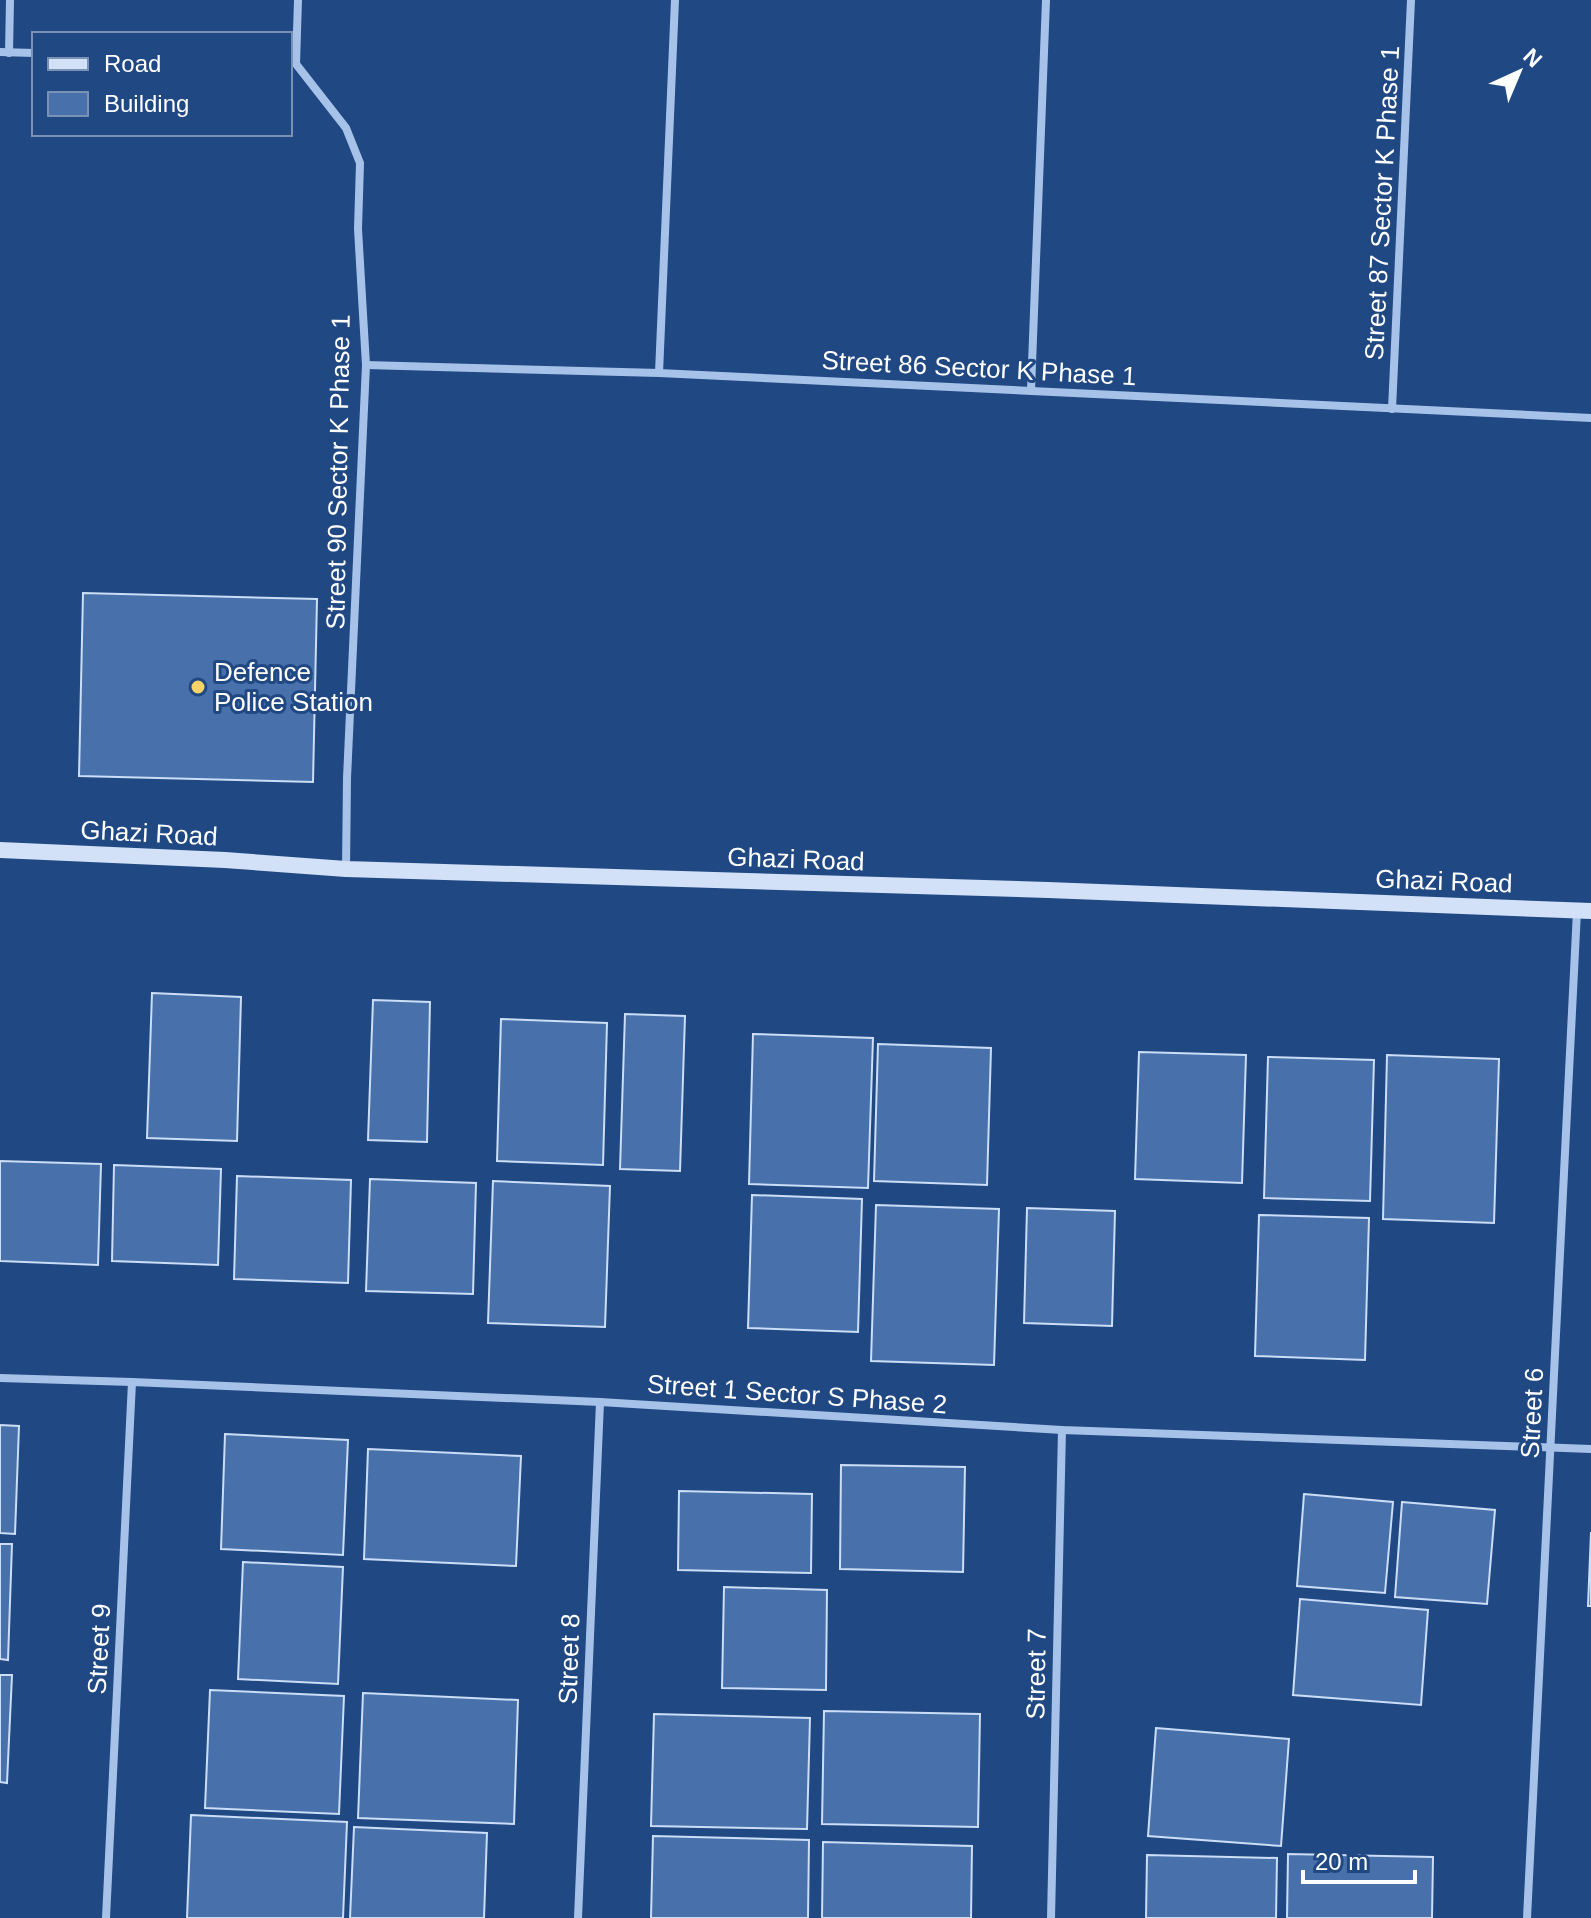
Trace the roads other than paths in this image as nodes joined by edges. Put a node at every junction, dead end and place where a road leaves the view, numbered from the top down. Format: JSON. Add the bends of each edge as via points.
{"nodes":[{"id":1,"x":10,"y":0,"type":"edge"},
{"id":2,"x":298,"y":0,"type":"edge"},
{"id":3,"x":675,"y":0,"type":"edge"},
{"id":4,"x":1046,"y":0,"type":"edge"},
{"id":5,"x":1411,"y":0,"type":"edge"},
{"id":6,"x":4,"y":52,"type":"edge"},
{"id":7,"x":32,"y":53,"type":"edge"},
{"id":8,"x":293,"y":64,"type":"edge"},
{"id":9,"x":366,"y":365,"type":"junction"},
{"id":10,"x":659,"y":373,"type":"junction"},
{"id":11,"x":1031,"y":390,"type":"junction"},
{"id":12,"x":1392,"y":409,"type":"junction"},
{"id":13,"x":1591,"y":418,"type":"edge"},
{"id":14,"x":0,"y":850,"type":"edge"},
{"id":15,"x":346,"y":869,"type":"junction"},
{"id":16,"x":1584,"y":911,"type":"edge"},
{"id":17,"x":0,"y":1378,"type":"edge"},
{"id":18,"x":132,"y":1382,"type":"junction"},
{"id":19,"x":600,"y":1402,"type":"junction"},
{"id":20,"x":1062,"y":1430,"type":"junction"},
{"id":21,"x":1550,"y":1448,"type":"junction"},
{"id":22,"x":1591,"y":1449,"type":"edge"},
{"id":23,"x":106,"y":1918,"type":"edge"},
{"id":24,"x":578,"y":1918,"type":"edge"},
{"id":25,"x":1051,"y":1918,"type":"edge"},
{"id":26,"x":1527,"y":1918,"type":"edge"}],
"edges":[{"from":1,"to":6,"type":"street"},
{"from":2,"to":8,"type":"street","name":"Street 90 Sector K Phase 1"},
{"from":3,"to":10,"type":"street"},
{"from":4,"to":11,"type":"street"},
{"from":5,"to":12,"type":"street","name":"Street 87 Sector K Phase 1"},
{"from":6,"to":7,"type":"street"},
{"from":8,"to":9,"type":"street","name":"Street 90 Sector K Phase 1","via":[[346,128],[360,163]]},
{"from":9,"to":10,"type":"street","name":"Street 86 Sector K Phase 1"},
{"from":9,"to":15,"type":"street","name":"Street 90 Sector K Phase 1"},
{"from":10,"to":11,"type":"street","name":"Street 86 Sector K Phase 1"},
{"from":11,"to":12,"type":"street","name":"Street 86 Sector K Phase 1"},
{"from":12,"to":13,"type":"street","name":"Street 86 Sector K Phase 1"},
{"from":14,"to":15,"type":"main road","name":"Ghazi Road"},
{"from":15,"to":16,"type":"main road","name":"Ghazi Road"},
{"from":16,"to":21,"type":"street","name":"Street 6"},
{"from":17,"to":18,"type":"street","name":"Street 1 Sector S Phase 2"},
{"from":18,"to":19,"type":"street","name":"Street 1 Sector S Phase 2"},
{"from":18,"to":23,"type":"street","name":"Street 9"},
{"from":19,"to":20,"type":"street","name":"Street 1 Sector S Phase 2"},
{"from":19,"to":24,"type":"street","name":"Street 8"},
{"from":20,"to":21,"type":"street","name":"Street 1 Sector S Phase 2"},
{"from":20,"to":25,"type":"street","name":"Street 7"},
{"from":21,"to":22,"type":"street","name":"Street 1 Sector S Phase 2"},
{"from":21,"to":26,"type":"street","name":"Street 6"}]}
